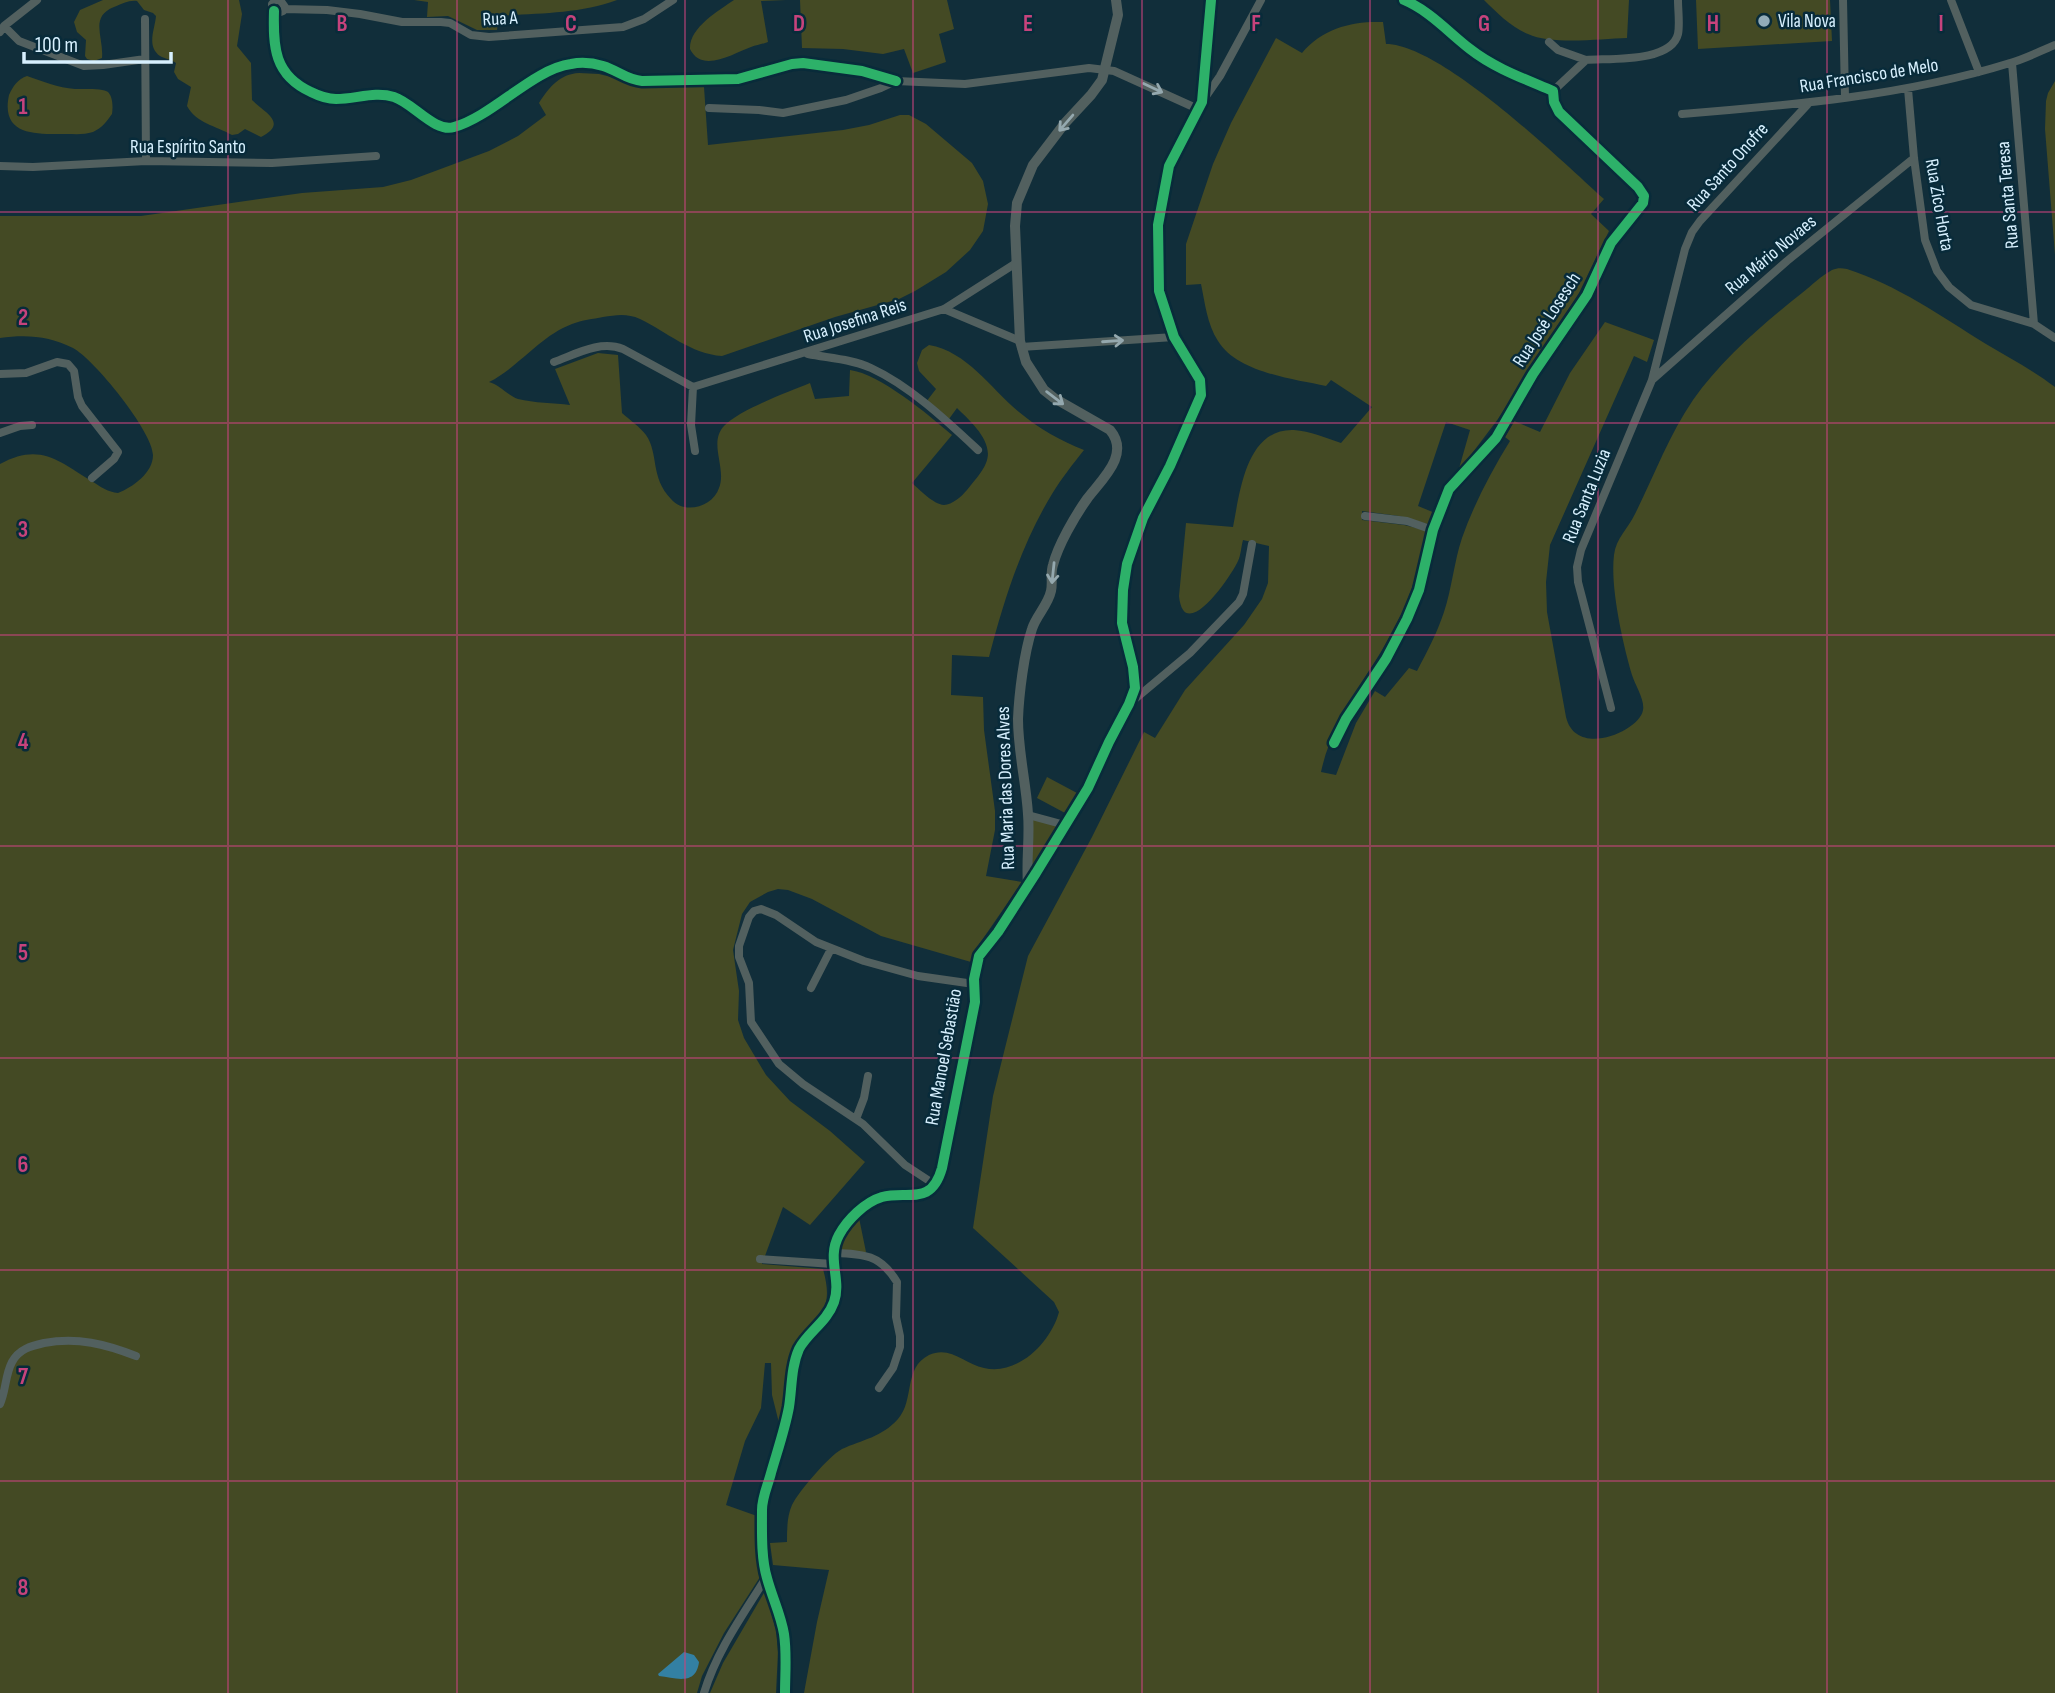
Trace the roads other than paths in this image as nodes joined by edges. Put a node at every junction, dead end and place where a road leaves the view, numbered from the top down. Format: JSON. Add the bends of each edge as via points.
{"nodes":[{"id":1,"x":37,"y":0,"type":"edge"},
{"id":2,"x":277,"y":0,"type":"edge"},
{"id":3,"x":673,"y":0,"type":"edge"},
{"id":4,"x":1116,"y":0,"type":"edge"},
{"id":5,"x":1211,"y":0,"type":"edge"},
{"id":6,"x":1261,"y":0,"type":"edge"},
{"id":7,"x":1404,"y":0,"type":"edge"},
{"id":8,"x":1678,"y":0,"type":"edge"},
{"id":9,"x":1843,"y":0,"type":"edge"},
{"id":10,"x":1951,"y":0,"type":"edge"},
{"id":11,"x":284,"y":9,"type":"junction"},
{"id":12,"x":274,"y":11,"type":"junction"},
{"id":13,"x":145,"y":19,"type":"dead end"},
{"id":14,"x":2,"y":29,"type":"edge"},
{"id":15,"x":1549,"y":43,"type":"dead end"},
{"id":16,"x":2055,"y":45,"type":"edge"},
{"id":17,"x":145,"y":59,"type":"junction"},
{"id":18,"x":1586,"y":60,"type":"junction"},
{"id":19,"x":2012,"y":63,"type":"junction"},
{"id":20,"x":1106,"y":69,"type":"junction"},
{"id":21,"x":1979,"y":72,"type":"junction"},
{"id":22,"x":896,"y":81,"type":"junction"},
{"id":23,"x":1908,"y":89,"type":"junction"},
{"id":24,"x":1553,"y":91,"type":"junction"},
{"id":25,"x":1845,"y":97,"type":"junction"},
{"id":26,"x":1808,"y":104,"type":"junction"},
{"id":27,"x":1200,"y":106,"type":"junction"},
{"id":28,"x":709,"y":108,"type":"dead end"},
{"id":29,"x":1682,"y":114,"type":"dead end"},
{"id":30,"x":376,"y":156,"type":"dead end"},
{"id":31,"x":1914,"y":158,"type":"junction"},
{"id":32,"x":146,"y":161,"type":"junction"},
{"id":33,"x":0,"y":166,"type":"edge"},
{"id":34,"x":1016,"y":263,"type":"junction"},
{"id":35,"x":944,"y":309,"type":"junction"},
{"id":36,"x":2034,"y":324,"type":"junction"},
{"id":37,"x":1174,"y":337,"type":"junction"},
{"id":38,"x":2055,"y":338,"type":"edge"},
{"id":39,"x":1020,"y":344,"type":"junction"},
{"id":40,"x":805,"y":354,"type":"junction"},
{"id":41,"x":554,"y":362,"type":"dead end"},
{"id":42,"x":0,"y":374,"type":"edge"},
{"id":43,"x":1652,"y":380,"type":"junction"},
{"id":44,"x":694,"y":387,"type":"junction"},
{"id":45,"x":32,"y":425,"type":"dead end"},
{"id":46,"x":0,"y":433,"type":"edge"},
{"id":47,"x":978,"y":450,"type":"dead end"},
{"id":48,"x":695,"y":451,"type":"dead end"},
{"id":49,"x":92,"y":478,"type":"dead end"},
{"id":50,"x":1365,"y":516,"type":"dead end"},
{"id":51,"x":1433,"y":530,"type":"junction"},
{"id":52,"x":1252,"y":544,"type":"dead end"},
{"id":53,"x":1129,"y":704,"type":"junction"},
{"id":54,"x":1611,"y":708,"type":"dead end"},
{"id":55,"x":1334,"y":743,"type":"dead end"},
{"id":56,"x":1028,"y":815,"type":"junction"},
{"id":57,"x":1065,"y":825,"type":"junction"},
{"id":58,"x":1028,"y":884,"type":"junction"},
{"id":59,"x":831,"y":948,"type":"junction"},
{"id":60,"x":974,"y":984,"type":"junction"},
{"id":61,"x":811,"y":988,"type":"dead end"},
{"id":62,"x":868,"y":1076,"type":"dead end"},
{"id":63,"x":856,"y":1119,"type":"junction"},
{"id":64,"x":934,"y":1184,"type":"junction"},
{"id":65,"x":760,"y":1259,"type":"dead end"},
{"id":66,"x":833,"y":1259,"type":"junction"},
{"id":67,"x":136,"y":1356,"type":"dead end"},
{"id":68,"x":879,"y":1388,"type":"dead end"},
{"id":69,"x":0,"y":1404,"type":"edge"},
{"id":70,"x":767,"y":1577,"type":"junction"},
{"id":71,"x":704,"y":1693,"type":"edge"},
{"id":72,"x":785,"y":1693,"type":"edge"}],
"edges":[{"from":1,"to":14,"type":"street"},
{"from":2,"to":11,"type":"street","via":[[285,4]]},
{"from":2,"to":12,"type":"street","via":[[271,6]]},
{"from":3,"to":11,"type":"street","name":"Rua A","via":[[623,27],[489,37],[471,35],[450,23]]},
{"from":4,"to":20,"type":"street","via":[[1118,15]]},
{"from":5,"to":27,"type":"street"},
{"from":6,"to":27,"type":"street"},
{"from":7,"to":24,"type":"street","via":[[1426,11],[1484,59]]},
{"from":8,"to":18,"type":"street","via":[[1677,35],[1664,50],[1650,56]]},
{"from":9,"to":25,"type":"street"},
{"from":10,"to":21,"type":"street"},
{"from":11,"to":12,"type":"street"},
{"from":12,"to":22,"type":"street","via":[[279,66],[304,89],[328,99],[392,96],[444,128],[480,115],[558,66],[575,63],[602,65],[642,81],[738,79],[803,63]]},
{"from":13,"to":17,"type":"street"},
{"from":14,"to":17,"type":"street","via":[[19,41],[84,66]]},
{"from":15,"to":18,"type":"street"},
{"from":16,"to":19,"type":"street","name":"Rua Francisco de Melo"},
{"from":17,"to":32,"type":"street"},
{"from":18,"to":24,"type":"street"},
{"from":19,"to":21,"type":"street","name":"Rua Francisco de Melo"},
{"from":19,"to":36,"type":"street","name":"Rua Santa Teresa"},
{"from":20,"to":22,"type":"street","via":[[965,84]]},
{"from":20,"to":27,"type":"street","one_way":true},
{"from":20,"to":34,"type":"street","one_way":true,"via":[[1098,87],[1046,146],[1026,179],[1014,226]]},
{"from":21,"to":23,"type":"street","name":"Rua Francisco de Melo"},
{"from":22,"to":28,"type":"street","via":[[846,100],[783,113]]},
{"from":23,"to":25,"type":"street","name":"Rua Francisco de Melo"},
{"from":23,"to":31,"type":"street","name":"Rua Zico Horta"},
{"from":24,"to":51,"type":"street","name":"Rua José Losesch","via":[[1559,113],[1638,187],[1644,200],[1611,243],[1587,295],[1496,438],[1449,489]]},
{"from":25,"to":26,"type":"street","name":"Rua Francisco de Melo"},
{"from":26,"to":29,"type":"street","name":"Rua Francisco de Melo"},
{"from":26,"to":43,"type":"street","name":"Rua Santo Onofre","via":[[1692,232]]},
{"from":27,"to":37,"type":"street","via":[[1169,166],[1158,225],[1159,290]]},
{"from":30,"to":32,"type":"street","name":"Rua Espírito Santo","via":[[272,163]]},
{"from":31,"to":36,"type":"street","name":"Rua Zico Horta","via":[[1925,240],[1944,281],[1976,307]]},
{"from":31,"to":43,"type":"street","name":"Rua Mário Novaes","via":[[1787,261]]},
{"from":32,"to":33,"type":"street","name":"Rua Espírito Santo"},
{"from":34,"to":35,"type":"street","name":"Rua Josefina Reis"},
{"from":34,"to":39,"type":"street"},
{"from":35,"to":39,"type":"street"},
{"from":35,"to":40,"type":"street","name":"Rua Josefina Reis"},
{"from":36,"to":38,"type":"street","name":"Rua Zico Horta"},
{"from":39,"to":37,"type":"street","one_way":true},
{"from":37,"to":53,"type":"street","via":[[1202,390],[1127,564],[1122,623],[1135,677]]},
{"from":39,"to":56,"type":"street","name":"Rua Maria das Dores Alves","one_way":true,"via":[[1044,390],[1111,430],[1117,442],[1110,471],[1087,499],[1058,551],[1051,591],[1030,635],[1018,718]]},
{"from":40,"to":44,"type":"street","name":"Rua Josefina Reis"},
{"from":40,"to":47,"type":"street","via":[[870,367],[923,402]]},
{"from":41,"to":44,"type":"street","via":[[612,345]]},
{"from":42,"to":49,"type":"street","via":[[26,373],[57,362],[68,364],[82,406],[117,450],[114,459]]},
{"from":43,"to":54,"type":"street","name":"Rua Santa Luzia","via":[[1577,567]]},
{"from":44,"to":48,"type":"street","via":[[691,425]]},
{"from":45,"to":46,"type":"street"},
{"from":50,"to":51,"type":"street","via":[[1408,521]]},
{"from":51,"to":55,"type":"street","name":"Rua José Losesch","via":[[1407,619]]},
{"from":52,"to":53,"type":"street","via":[[1239,602],[1190,653]]},
{"from":53,"to":57,"type":"street","name":"Rua Manoel Sebastião"},
{"from":56,"to":57,"type":"street"},
{"from":56,"to":58,"type":"street","name":"Rua Maria das Dores Alves"},
{"from":57,"to":58,"type":"street","name":"Rua Manoel Sebastião"},
{"from":58,"to":60,"type":"street","name":"Rua Manoel Sebastião","via":[[979,956]]},
{"from":59,"to":60,"type":"street","via":[[918,976]]},
{"from":59,"to":61,"type":"street"},
{"from":59,"to":63,"type":"street","via":[[758,909],[749,917],[739,954],[748,983],[751,1022],[779,1064]]},
{"from":60,"to":64,"type":"street","name":"Rua Manoel Sebastião","via":[[975,1002],[942,1168]]},
{"from":62,"to":63,"type":"street"},
{"from":63,"to":64,"type":"street","via":[[909,1168]]},
{"from":64,"to":66,"type":"street","via":[[920,1195],[884,1196],[866,1205],[837,1238]]},
{"from":65,"to":66,"type":"street"},
{"from":66,"to":68,"type":"street","via":[[869,1256],[897,1282],[900,1347]]},
{"from":66,"to":70,"type":"street","via":[[834,1301],[797,1354],[788,1413],[763,1501]]},
{"from":67,"to":69,"type":"street","via":[[82,1340],[28,1347],[12,1362]]},
{"from":70,"to":71,"type":"street","via":[[727,1639]]},
{"from":70,"to":72,"type":"street","via":[[784,1634]]}]}
